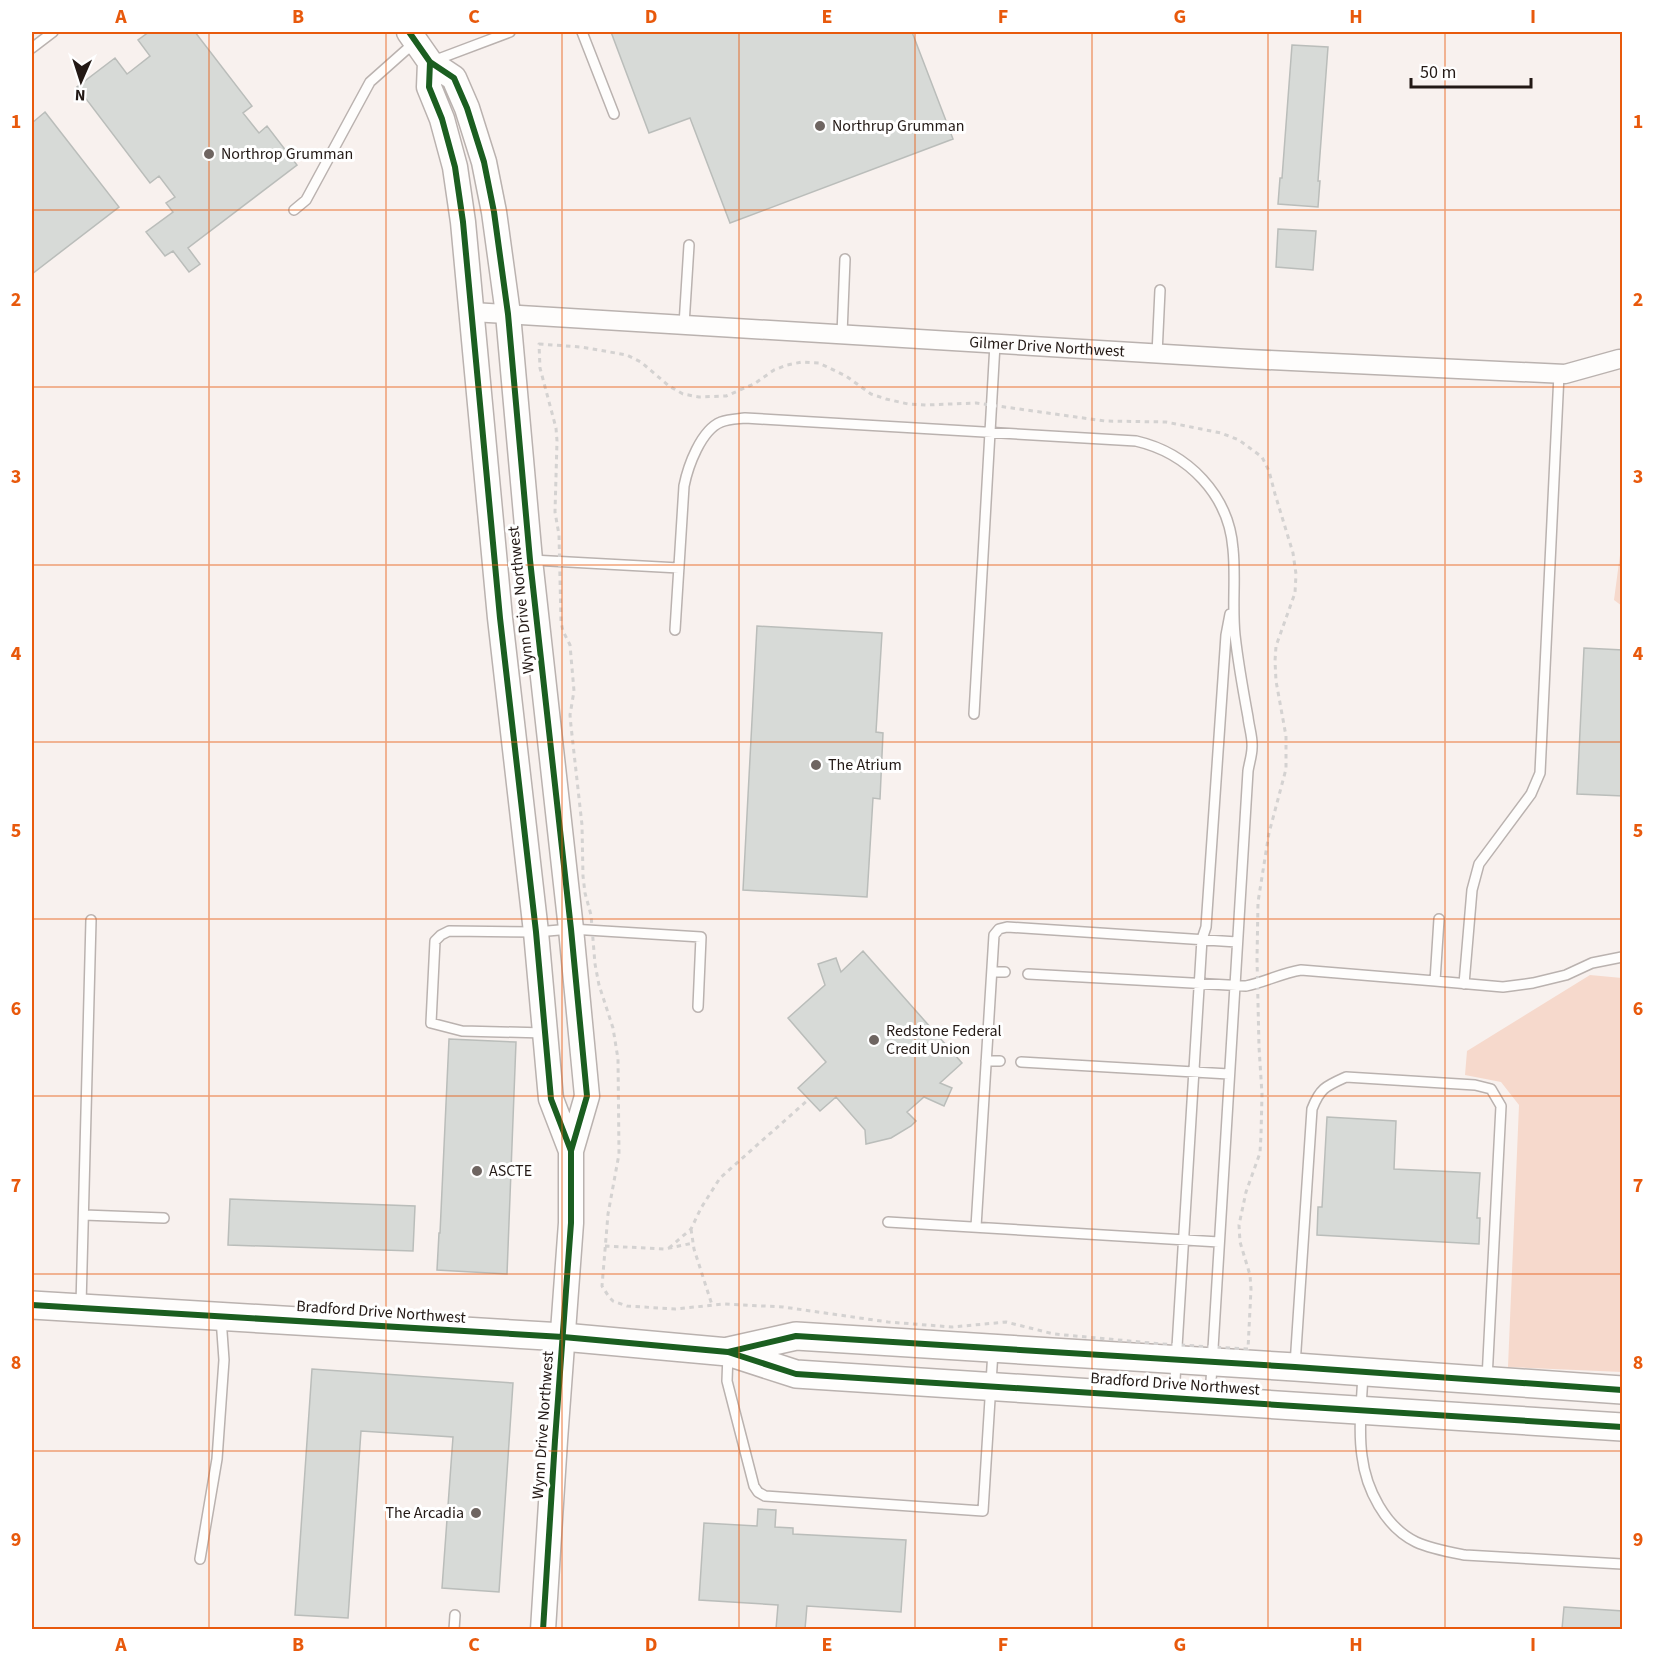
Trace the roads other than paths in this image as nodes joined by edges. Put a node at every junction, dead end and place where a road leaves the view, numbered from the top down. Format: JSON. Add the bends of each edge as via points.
{"nodes":[{"id":1,"x":53,"y":32,"type":"edge"},
{"id":2,"x":510,"y":32,"type":"edge"},
{"id":3,"x":582,"y":32,"type":"edge"},
{"id":4,"x":419,"y":46,"type":"edge"},
{"id":5,"x":32,"y":48,"type":"edge"},
{"id":6,"x":614,"y":114,"type":"dead end"},
{"id":7,"x":294,"y":210,"type":"dead end"},
{"id":8,"x":689,"y":245,"type":"dead end"},
{"id":9,"x":845,"y":259,"type":"dead end"},
{"id":10,"x":1160,"y":290,"type":"dead end"},
{"id":11,"x":472,"y":312,"type":"junction"},
{"id":12,"x":508,"y":314,"type":"junction"},
{"id":13,"x":684,"y":325,"type":"junction"},
{"id":14,"x":842,"y":334,"type":"junction"},
{"id":15,"x":995,"y":344,"type":"junction"},
{"id":16,"x":1157,"y":354,"type":"junction"},
{"id":17,"x":1618,"y":359,"type":"dead end"},
{"id":18,"x":1559,"y":374,"type":"junction"},
{"id":19,"x":990,"y":432,"type":"junction"},
{"id":20,"x":530,"y":560,"type":"junction"},
{"id":21,"x":678,"y":568,"type":"junction"},
{"id":22,"x":1233,"y":597,"type":"junction"},
{"id":23,"x":675,"y":630,"type":"dead end"},
{"id":24,"x":974,"y":714,"type":"dead end"},
{"id":25,"x":1439,"y":919,"type":"dead end"},
{"id":26,"x":91,"y":920,"type":"dead end"},
{"id":27,"x":582,"y":929,"type":"junction"},
{"id":28,"x":536,"y":932,"type":"junction"},
{"id":29,"x":1202,"y":939,"type":"junction"},
{"id":30,"x":1237,"y":942,"type":"junction"},
{"id":31,"x":1623,"y":957,"type":"edge"},
{"id":32,"x":992,"y":972,"type":"junction"},
{"id":33,"x":1005,"y":972,"type":"dead end"},
{"id":34,"x":1028,"y":974,"type":"dead end"},
{"id":35,"x":1435,"y":981,"type":"junction"},
{"id":36,"x":1199,"y":984,"type":"junction"},
{"id":37,"x":1464,"y":984,"type":"junction"},
{"id":38,"x":1234,"y":986,"type":"junction"},
{"id":39,"x":698,"y":1007,"type":"dead end"},
{"id":40,"x":545,"y":1033,"type":"junction"},
{"id":41,"x":986,"y":1061,"type":"junction"},
{"id":42,"x":1000,"y":1061,"type":"dead end"},
{"id":43,"x":1021,"y":1062,"type":"dead end"},
{"id":44,"x":1194,"y":1072,"type":"junction"},
{"id":45,"x":1229,"y":1074,"type":"junction"},
{"id":46,"x":571,"y":1151,"type":"junction"},
{"id":47,"x":84,"y":1215,"type":"junction"},
{"id":48,"x":164,"y":1218,"type":"dead end"},
{"id":49,"x":888,"y":1222,"type":"dead end"},
{"id":50,"x":976,"y":1227,"type":"junction"},
{"id":51,"x":1184,"y":1240,"type":"junction"},
{"id":52,"x":1219,"y":1242,"type":"junction"},
{"id":53,"x":32,"y":1305,"type":"edge"},
{"id":54,"x":81,"y":1308,"type":"junction"},
{"id":55,"x":221,"y":1316,"type":"junction"},
{"id":56,"x":563,"y":1337,"type":"junction"},
{"id":57,"x":994,"y":1348,"type":"junction"},
{"id":58,"x":728,"y":1352,"type":"junction"},
{"id":59,"x":1177,"y":1353,"type":"junction"},
{"id":60,"x":1212,"y":1355,"type":"junction"},
{"id":61,"x":1295,"y":1368,"type":"junction"},
{"id":62,"x":1364,"y":1373,"type":"junction"},
{"id":63,"x":1487,"y":1381,"type":"junction"},
{"id":64,"x":990,"y":1386,"type":"junction"},
{"id":65,"x":1623,"y":1390,"type":"edge"},
{"id":66,"x":1174,"y":1398,"type":"junction"},
{"id":67,"x":1209,"y":1400,"type":"junction"},
{"id":68,"x":1362,"y":1410,"type":"junction"},
{"id":69,"x":1623,"y":1426,"type":"edge"},
{"id":70,"x":200,"y":1559,"type":"dead end"},
{"id":71,"x":1623,"y":1564,"type":"edge"},
{"id":72,"x":455,"y":1615,"type":"dead end"},
{"id":73,"x":454,"y":1629,"type":"edge"},
{"id":74,"x":543,"y":1629,"type":"edge"}],
"edges":[{"from":1,"to":5,"type":"lane"},
{"from":2,"to":4,"type":"lane"},
{"from":3,"to":6,"type":"lane"},
{"from":4,"to":7,"type":"lane","via":[[406,50],[370,82],[306,200]]},
{"from":4,"to":11,"type":"street","name":"Wynn Drive Northwest","via":[[454,167]]},
{"from":4,"to":12,"type":"street","name":"Wynn Drive Northwest","via":[[454,78],[467,108],[494,212]]},
{"from":8,"to":13,"type":"lane"},
{"from":9,"to":14,"type":"lane"},
{"from":10,"to":16,"type":"lane"},
{"from":11,"to":12,"type":"street","name":"Gilmer Drive Northwest"},
{"from":11,"to":28,"type":"street","name":"Wynn Drive Northwest","via":[[500,618]]},
{"from":12,"to":13,"type":"street","name":"Gilmer Drive Northwest"},
{"from":12,"to":20,"type":"street","name":"Wynn Drive Northwest"},
{"from":13,"to":14,"type":"street","name":"Gilmer Drive Northwest"},
{"from":14,"to":15,"type":"street","name":"Gilmer Drive Northwest"},
{"from":15,"to":16,"type":"street","name":"Gilmer Drive Northwest"},
{"from":15,"to":19,"type":"lane"},
{"from":16,"to":18,"type":"street","name":"Gilmer Drive Northwest"},
{"from":17,"to":18,"type":"street","name":"Gilmer Drive Northwest"},
{"from":18,"to":37,"type":"lane","via":[[1540,773],[1531,794],[1479,864],[1472,890]]},
{"from":19,"to":21,"type":"lane","via":[[745,418],[719,423],[704,437],[686,475]]},
{"from":19,"to":22,"type":"lane","via":[[1136,441],[1163,450],[1191,467],[1213,491],[1229,522]]},
{"from":19,"to":24,"type":"lane"},
{"from":20,"to":21,"type":"lane"},
{"from":20,"to":27,"type":"street","name":"Wynn Drive Northwest"},
{"from":21,"to":23,"type":"lane"},
{"from":22,"to":29,"type":"lane","via":[[1226,635],[1208,905]]},
{"from":22,"to":30,"type":"lane","via":[[1252,748]]},
{"from":25,"to":35,"type":"lane"},
{"from":26,"to":47,"type":"lane"},
{"from":27,"to":28,"type":"lane"},
{"from":27,"to":39,"type":"lane","via":[[701,937]]},
{"from":27,"to":46,"type":"street","name":"Wynn Drive Northwest","via":[[587,1096]]},
{"from":28,"to":40,"type":"street","name":"Wynn Drive Northwest"},
{"from":28,"to":40,"type":"lane","via":[[441,935],[435,941],[431,1023],[462,1031]]},
{"from":29,"to":30,"type":"lane"},
{"from":29,"to":32,"type":"lane","via":[[1007,927],[994,935]]},
{"from":29,"to":36,"type":"lane"},
{"from":30,"to":38,"type":"lane"},
{"from":31,"to":37,"type":"lane","via":[[1533,983],[1503,987]]},
{"from":32,"to":33,"type":"lane"},
{"from":32,"to":41,"type":"lane"},
{"from":34,"to":36,"type":"lane"},
{"from":35,"to":37,"type":"lane"},
{"from":35,"to":38,"type":"lane","via":[[1301,970],[1258,984]]},
{"from":36,"to":38,"type":"lane"},
{"from":36,"to":44,"type":"lane"},
{"from":38,"to":45,"type":"lane"},
{"from":40,"to":46,"type":"street","name":"Wynn Drive Northwest","via":[[551,1099]]},
{"from":41,"to":42,"type":"lane"},
{"from":41,"to":50,"type":"lane"},
{"from":43,"to":44,"type":"lane"},
{"from":44,"to":45,"type":"lane"},
{"from":44,"to":51,"type":"lane"},
{"from":45,"to":52,"type":"lane"},
{"from":46,"to":56,"type":"street","name":"Wynn Drive Northwest","via":[[571,1223]]},
{"from":47,"to":48,"type":"lane"},
{"from":47,"to":54,"type":"lane"},
{"from":49,"to":50,"type":"lane"},
{"from":50,"to":51,"type":"lane"},
{"from":51,"to":52,"type":"lane"},
{"from":51,"to":59,"type":"lane"},
{"from":52,"to":60,"type":"lane"},
{"from":53,"to":54,"type":"main road","name":"Bradford Drive Northwest"},
{"from":54,"to":55,"type":"main road","name":"Bradford Drive Northwest"},
{"from":55,"to":56,"type":"main road","name":"Bradford Drive Northwest"},
{"from":55,"to":70,"type":"lane","via":[[224,1360],[217,1459]]},
{"from":56,"to":58,"type":"main road","name":"Bradford Drive Northwest"},
{"from":56,"to":74,"type":"street","name":"Wynn Drive Northwest"},
{"from":57,"to":58,"type":"main road","name":"Bradford Drive Northwest","via":[[796,1336]]},
{"from":57,"to":59,"type":"main road","name":"Bradford Drive Northwest"},
{"from":57,"to":64,"type":"lane"},
{"from":58,"to":64,"type":"main road","name":"Bradford Drive Northwest","via":[[796,1374]]},
{"from":58,"to":64,"type":"lane","via":[[727,1382],[754,1486],[765,1496],[983,1511]]},
{"from":59,"to":60,"type":"main road","name":"Bradford Drive Northwest"},
{"from":59,"to":66,"type":"lane"},
{"from":60,"to":61,"type":"main road","name":"Bradford Drive Northwest"},
{"from":60,"to":67,"type":"lane"},
{"from":61,"to":62,"type":"main road","name":"Bradford Drive Northwest"},
{"from":61,"to":63,"type":"lane","via":[[1312,1109],[1317,1095],[1346,1077],[1475,1085],[1491,1089],[1501,1106]]},
{"from":62,"to":63,"type":"main road","name":"Bradford Drive Northwest"},
{"from":62,"to":68,"type":"lane"},
{"from":63,"to":65,"type":"main road","name":"Bradford Drive Northwest"},
{"from":64,"to":66,"type":"main road","name":"Bradford Drive Northwest"},
{"from":66,"to":67,"type":"main road","name":"Bradford Drive Northwest"},
{"from":67,"to":68,"type":"main road","name":"Bradford Drive Northwest"},
{"from":68,"to":69,"type":"main road","name":"Bradford Drive Northwest"},
{"from":68,"to":71,"type":"lane","via":[[1362,1457],[1368,1480],[1384,1515],[1416,1542],[1465,1554]]},
{"from":72,"to":73,"type":"lane"}]}
